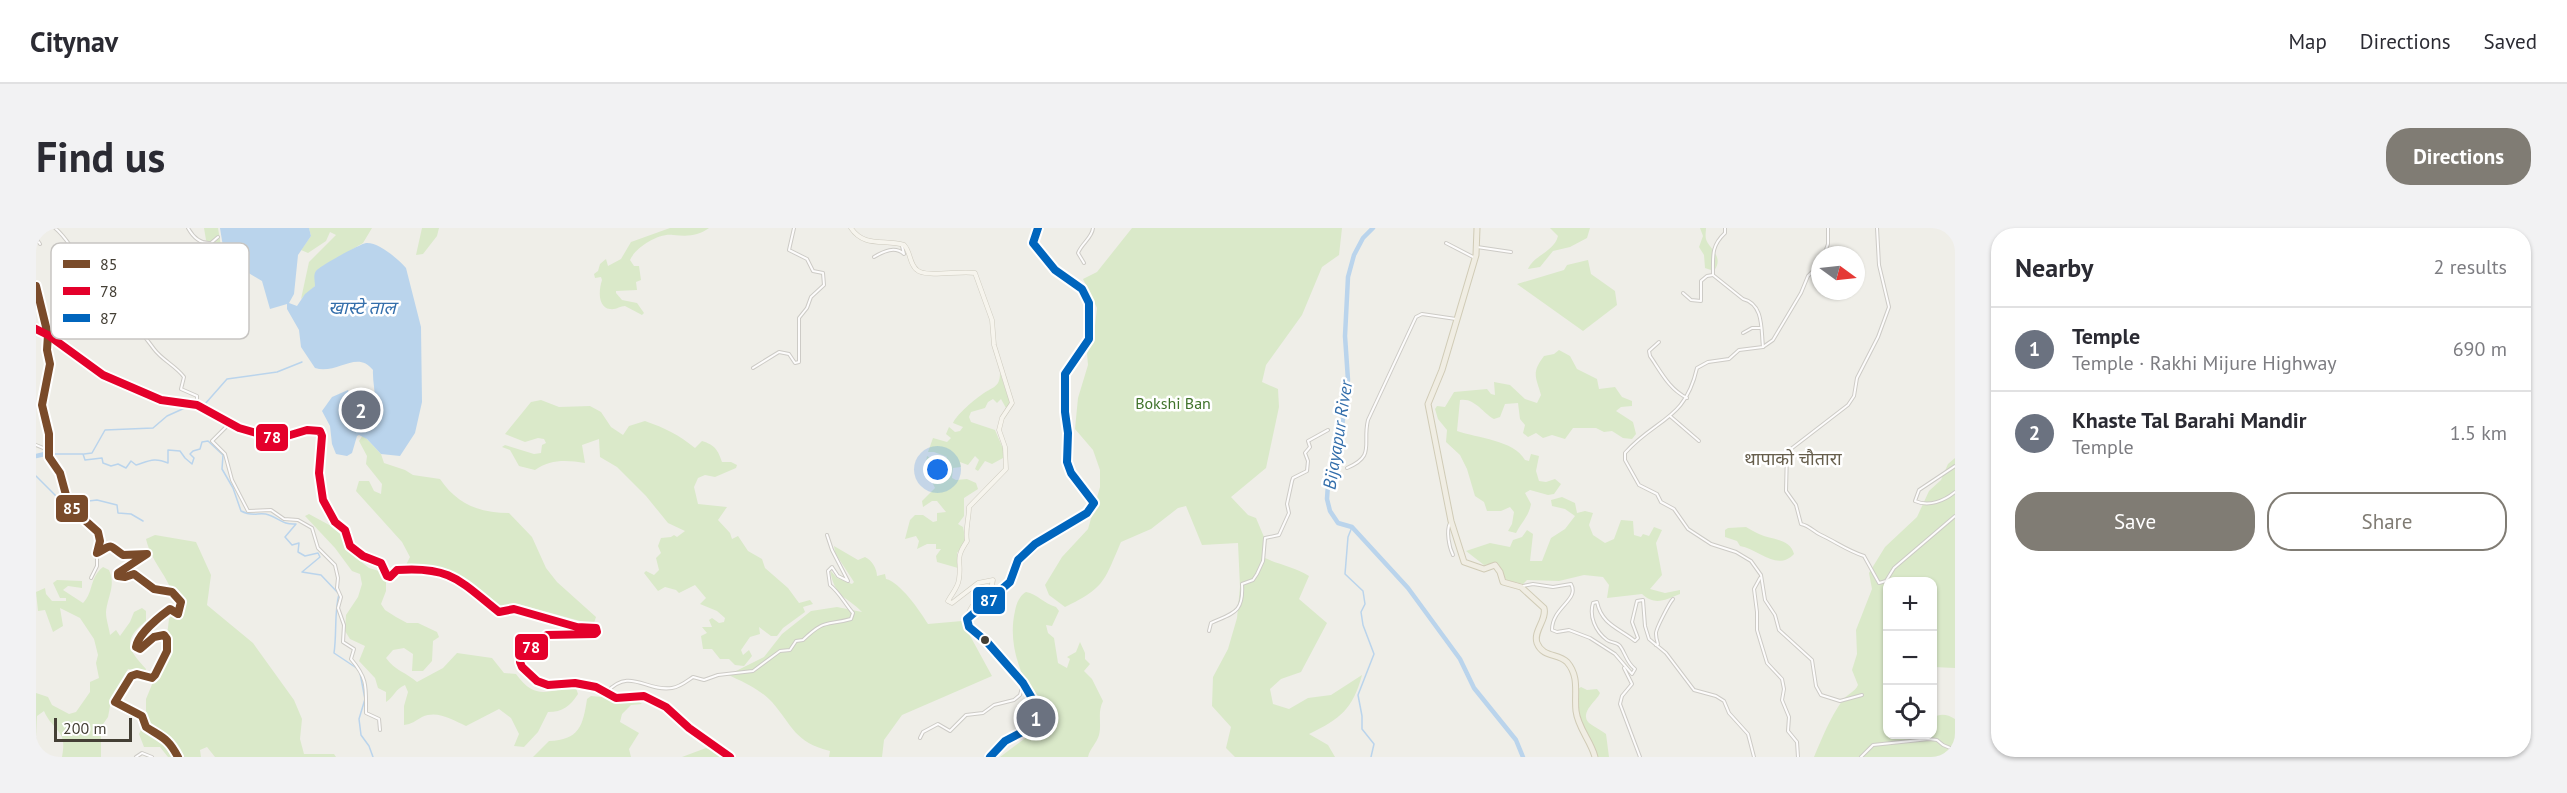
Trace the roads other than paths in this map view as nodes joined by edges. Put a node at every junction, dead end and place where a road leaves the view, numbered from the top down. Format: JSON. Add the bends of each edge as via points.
{"nodes":[{"id":1,"x":55,"y":228,"type":"edge"},
{"id":2,"x":188,"y":228,"type":"edge"},
{"id":3,"x":794,"y":228,"type":"edge"},
{"id":4,"x":851,"y":228,"type":"edge"},
{"id":5,"x":1038,"y":228,"type":"edge"},
{"id":6,"x":1093,"y":228,"type":"edge"},
{"id":7,"x":1478,"y":228,"type":"edge"},
{"id":8,"x":1725,"y":228,"type":"edge"},
{"id":9,"x":1828,"y":228,"type":"edge"},
{"id":10,"x":1877,"y":228,"type":"edge"},
{"id":11,"x":218,"y":237,"type":"dead end"},
{"id":12,"x":36,"y":238,"type":"edge"},
{"id":13,"x":71,"y":243,"type":"edge"},
{"id":14,"x":900,"y":243,"type":"junction"},
{"id":15,"x":1446,"y":243,"type":"dead end"},
{"id":16,"x":40,"y":244,"type":"dead end"},
{"id":17,"x":1827,"y":246,"type":"edge"},
{"id":18,"x":1477,"y":247,"type":"junction"},
{"id":19,"x":1511,"y":252,"type":"dead end"},
{"id":20,"x":874,"y":257,"type":"dead end"},
{"id":21,"x":1475,"y":258,"type":"junction"},
{"id":22,"x":1084,"y":263,"type":"dead end"},
{"id":23,"x":1811,"y":273,"type":"edge"},
{"id":24,"x":1713,"y":275,"type":"junction"},
{"id":25,"x":36,"y":286,"type":"edge"},
{"id":26,"x":1683,"y":293,"type":"dead end"},
{"id":27,"x":1456,"y":320,"type":"junction"},
{"id":28,"x":1760,"y":328,"type":"junction"},
{"id":29,"x":36,"y":330,"type":"edge"},
{"id":30,"x":1743,"y":333,"type":"dead end"},
{"id":31,"x":48,"y":335,"type":"junction"},
{"id":32,"x":51,"y":337,"type":"edge"},
{"id":33,"x":54,"y":339,"type":"edge"},
{"id":34,"x":147,"y":339,"type":"edge"},
{"id":35,"x":1659,"y":342,"type":"dead end"},
{"id":36,"x":1763,"y":347,"type":"junction"},
{"id":37,"x":753,"y":368,"type":"dead end"},
{"id":38,"x":1687,"y":398,"type":"junction"},
{"id":39,"x":196,"y":405,"type":"junction"},
{"id":40,"x":1670,"y":416,"type":"junction"},
{"id":41,"x":230,"y":423,"type":"junction"},
{"id":42,"x":1328,"y":430,"type":"dead end"},
{"id":43,"x":1699,"y":441,"type":"dead end"},
{"id":44,"x":36,"y":445,"type":"edge"},
{"id":45,"x":48,"y":450,"type":"junction"},
{"id":46,"x":1955,"y":466,"type":"edge"},
{"id":47,"x":1347,"y":468,"type":"dead end"},
{"id":48,"x":1955,"y":492,"type":"edge"},
{"id":49,"x":1955,"y":516,"type":"edge"},
{"id":50,"x":1451,"y":521,"type":"junction"},
{"id":51,"x":827,"y":535,"type":"dead end"},
{"id":52,"x":97,"y":553,"type":"junction"},
{"id":53,"x":1453,"y":555,"type":"dead end"},
{"id":54,"x":1761,"y":575,"type":"junction"},
{"id":55,"x":91,"y":579,"type":"dead end"},
{"id":56,"x":1521,"y":587,"type":"junction"},
{"id":57,"x":1673,"y":599,"type":"dead end"},
{"id":58,"x":968,"y":616,"type":"junction"},
{"id":59,"x":1209,"y":631,"type":"dead end"},
{"id":60,"x":1656,"y":645,"type":"junction"},
{"id":61,"x":1622,"y":663,"type":"junction"},
{"id":62,"x":1023,"y":683,"type":"junction"},
{"id":63,"x":607,"y":692,"type":"junction"},
{"id":64,"x":1862,"y":695,"type":"dead end"},
{"id":65,"x":380,"y":730,"type":"dead end"},
{"id":66,"x":920,"y":738,"type":"dead end"},
{"id":67,"x":1955,"y":750,"type":"edge"},
{"id":68,"x":136,"y":757,"type":"edge"},
{"id":69,"x":152,"y":757,"type":"edge"},
{"id":70,"x":178,"y":757,"type":"edge"},
{"id":71,"x":730,"y":757,"type":"edge"},
{"id":72,"x":990,"y":757,"type":"edge"},
{"id":73,"x":1595,"y":757,"type":"edge"},
{"id":74,"x":1640,"y":757,"type":"edge"},
{"id":75,"x":1754,"y":757,"type":"edge"},
{"id":76,"x":1798,"y":757,"type":"edge"},
{"id":77,"x":1861,"y":757,"type":"edge"}],
"edges":[{"from":1,"to":13,"type":"street"},
{"from":2,"to":11,"type":"street","via":[[196,239],[206,243]]},
{"from":3,"to":37,"type":"street","via":[[789,250],[807,259],[813,271],[823,273],[824,285],[811,297],[799,318],[799,362],[779,352]]},
{"from":4,"to":14,"type":"main road","via":[[856,235],[875,243]]},
{"from":5,"to":58,"type":"main road","via":[[1033,243],[1036,248],[1055,270],[1082,290],[1089,303],[1089,339],[1065,374],[1065,412],[1067,462],[1094,503],[1087,513],[1035,544],[1018,560],[1010,582]]},
{"from":6,"to":22,"type":"street","via":[[1078,253]]},
{"from":7,"to":18,"type":"main road"},
{"from":8,"to":24,"type":"street","via":[[1714,247]]},
{"from":9,"to":17,"type":"street"},
{"from":10,"to":49,"type":"street","via":[[1879,265],[1889,307],[1848,405],[1787,452],[1786,491],[1796,505],[1801,524],[1864,556],[1879,583],[1886,581],[1894,568]]},
{"from":12,"to":16,"type":"street"},
{"from":14,"to":20,"type":"street","via":[[905,253],[894,250]]},
{"from":14,"to":58,"type":"main road","via":[[922,273],[977,275],[1012,400],[999,430],[1007,466],[969,507],[967,541],[959,554],[959,579],[948,601],[952,603],[978,583],[993,580],[971,606]]},
{"from":15,"to":21,"type":"street"},
{"from":18,"to":19,"type":"street"},
{"from":18,"to":21,"type":"main road"},
{"from":21,"to":27,"type":"main road"},
{"from":23,"to":36,"type":"street","via":[[1773,340]]},
{"from":24,"to":26,"type":"street","via":[[1701,281],[1701,301],[1690,300]]},
{"from":24,"to":28,"type":"street","via":[[1753,304],[1760,316]]},
{"from":25,"to":31,"type":"street"},
{"from":27,"to":47,"type":"street","via":[[1418,315],[1368,420],[1367,451],[1363,459]]},
{"from":27,"to":50,"type":"main road","via":[[1428,404]]},
{"from":28,"to":30,"type":"street"},
{"from":28,"to":36,"type":"street"},
{"from":29,"to":31,"type":"main road"},
{"from":31,"to":32,"type":"main road"},
{"from":31,"to":45,"type":"street","via":[[49,371],[42,405],[49,434]]},
{"from":33,"to":39,"type":"main road","via":[[103,375],[161,400]]},
{"from":34,"to":39,"type":"street","via":[[160,357],[180,371],[184,377],[181,389],[197,396]]},
{"from":35,"to":38,"type":"street","via":[[1649,351],[1650,356],[1666,381]]},
{"from":36,"to":38,"type":"street","via":[[1739,351],[1729,359],[1697,368]]},
{"from":38,"to":40,"type":"street"},
{"from":39,"to":41,"type":"main road"},
{"from":40,"to":43,"type":"street"},
{"from":40,"to":54,"type":"street","via":[[1639,437],[1625,453],[1639,485],[1674,509],[1688,529],[1751,561]]},
{"from":41,"to":63,"type":"main road","via":[[277,439],[307,430],[320,431],[318,473],[323,500],[335,522],[345,530],[350,546],[381,563],[387,576],[397,570],[428,569],[447,574],[499,612],[514,609],[577,627],[596,628],[595,633],[547,635],[522,655],[520,662],[528,674],[542,683],[575,683]]},
{"from":41,"to":65,"type":"street","via":[[212,441],[225,454],[232,480],[248,511],[271,510],[284,519],[305,522],[312,528],[318,548],[335,565],[343,642],[354,649],[351,659],[366,682],[366,713],[379,719]]},
{"from":42,"to":59,"type":"street","via":[[1308,441],[1306,471],[1293,478],[1289,487],[1287,518],[1279,536],[1265,538],[1263,561],[1253,580],[1242,584],[1241,603],[1234,614],[1211,623]]},
{"from":44,"to":45,"type":"street"},
{"from":45,"to":52,"type":"street","via":[[60,473],[69,506],[98,532]]},
{"from":46,"to":48,"type":"street","via":[[1918,490],[1915,501],[1927,504]]},
{"from":50,"to":53,"type":"street","via":[[1448,527]]},
{"from":50,"to":56,"type":"main road","via":[[1464,562],[1484,569],[1495,565],[1503,582]]},
{"from":51,"to":63,"type":"street","via":[[848,581],[832,567],[828,571],[830,585],[853,613],[851,619],[816,627],[790,650],[780,651],[753,671],[704,680],[693,677],[673,688],[627,680],[615,683]]},
{"from":52,"to":55,"type":"street"},
{"from":52,"to":70,"type":"street","via":[[110,546],[123,555],[147,554],[118,576],[134,574],[154,589],[172,592],[181,602],[178,614],[170,609],[136,644],[140,649],[154,637],[167,639],[167,651],[155,675],[131,676],[115,702],[142,716],[146,727],[170,742]]},
{"from":54,"to":64,"type":"street","via":[[1765,600],[1779,630],[1812,660],[1820,693],[1840,701]]},
{"from":54,"to":76,"type":"street","via":[[1754,589],[1756,628],[1767,663],[1782,679],[1788,731],[1797,742]]},
{"from":56,"to":61,"type":"street","via":[[1571,584],[1573,593],[1558,610],[1552,630],[1569,630],[1590,638]]},
{"from":56,"to":73,"type":"main road","via":[[1544,608],[1537,643],[1548,656],[1568,664],[1576,681],[1576,713]]},
{"from":57,"to":60,"type":"street","via":[[1656,630]]},
{"from":58,"to":62,"type":"main road","via":[[969,627]]},
{"from":60,"to":61,"type":"street","via":[[1646,631],[1643,600],[1637,601],[1633,620],[1638,638],[1635,641],[1612,627],[1594,602],[1593,621],[1607,640],[1619,645],[1635,673],[1629,673]]},
{"from":60,"to":75,"type":"street","via":[[1666,652],[1694,690],[1724,701],[1729,713],[1748,734]]},
{"from":61,"to":74,"type":"street","via":[[1632,684],[1620,704]]},
{"from":62,"to":66,"type":"street","via":[[1014,700],[993,705],[983,713],[966,715],[950,731],[938,724]]},
{"from":62,"to":72,"type":"main road","via":[[1036,705],[1033,722]]},
{"from":63,"to":71,"type":"main road","via":[[616,698],[641,695],[660,704]]},
{"from":67,"to":77,"type":"street","via":[[1937,740],[1899,740],[1873,745]]},
{"from":68,"to":69,"type":"street","via":[[142,753]]}]}
